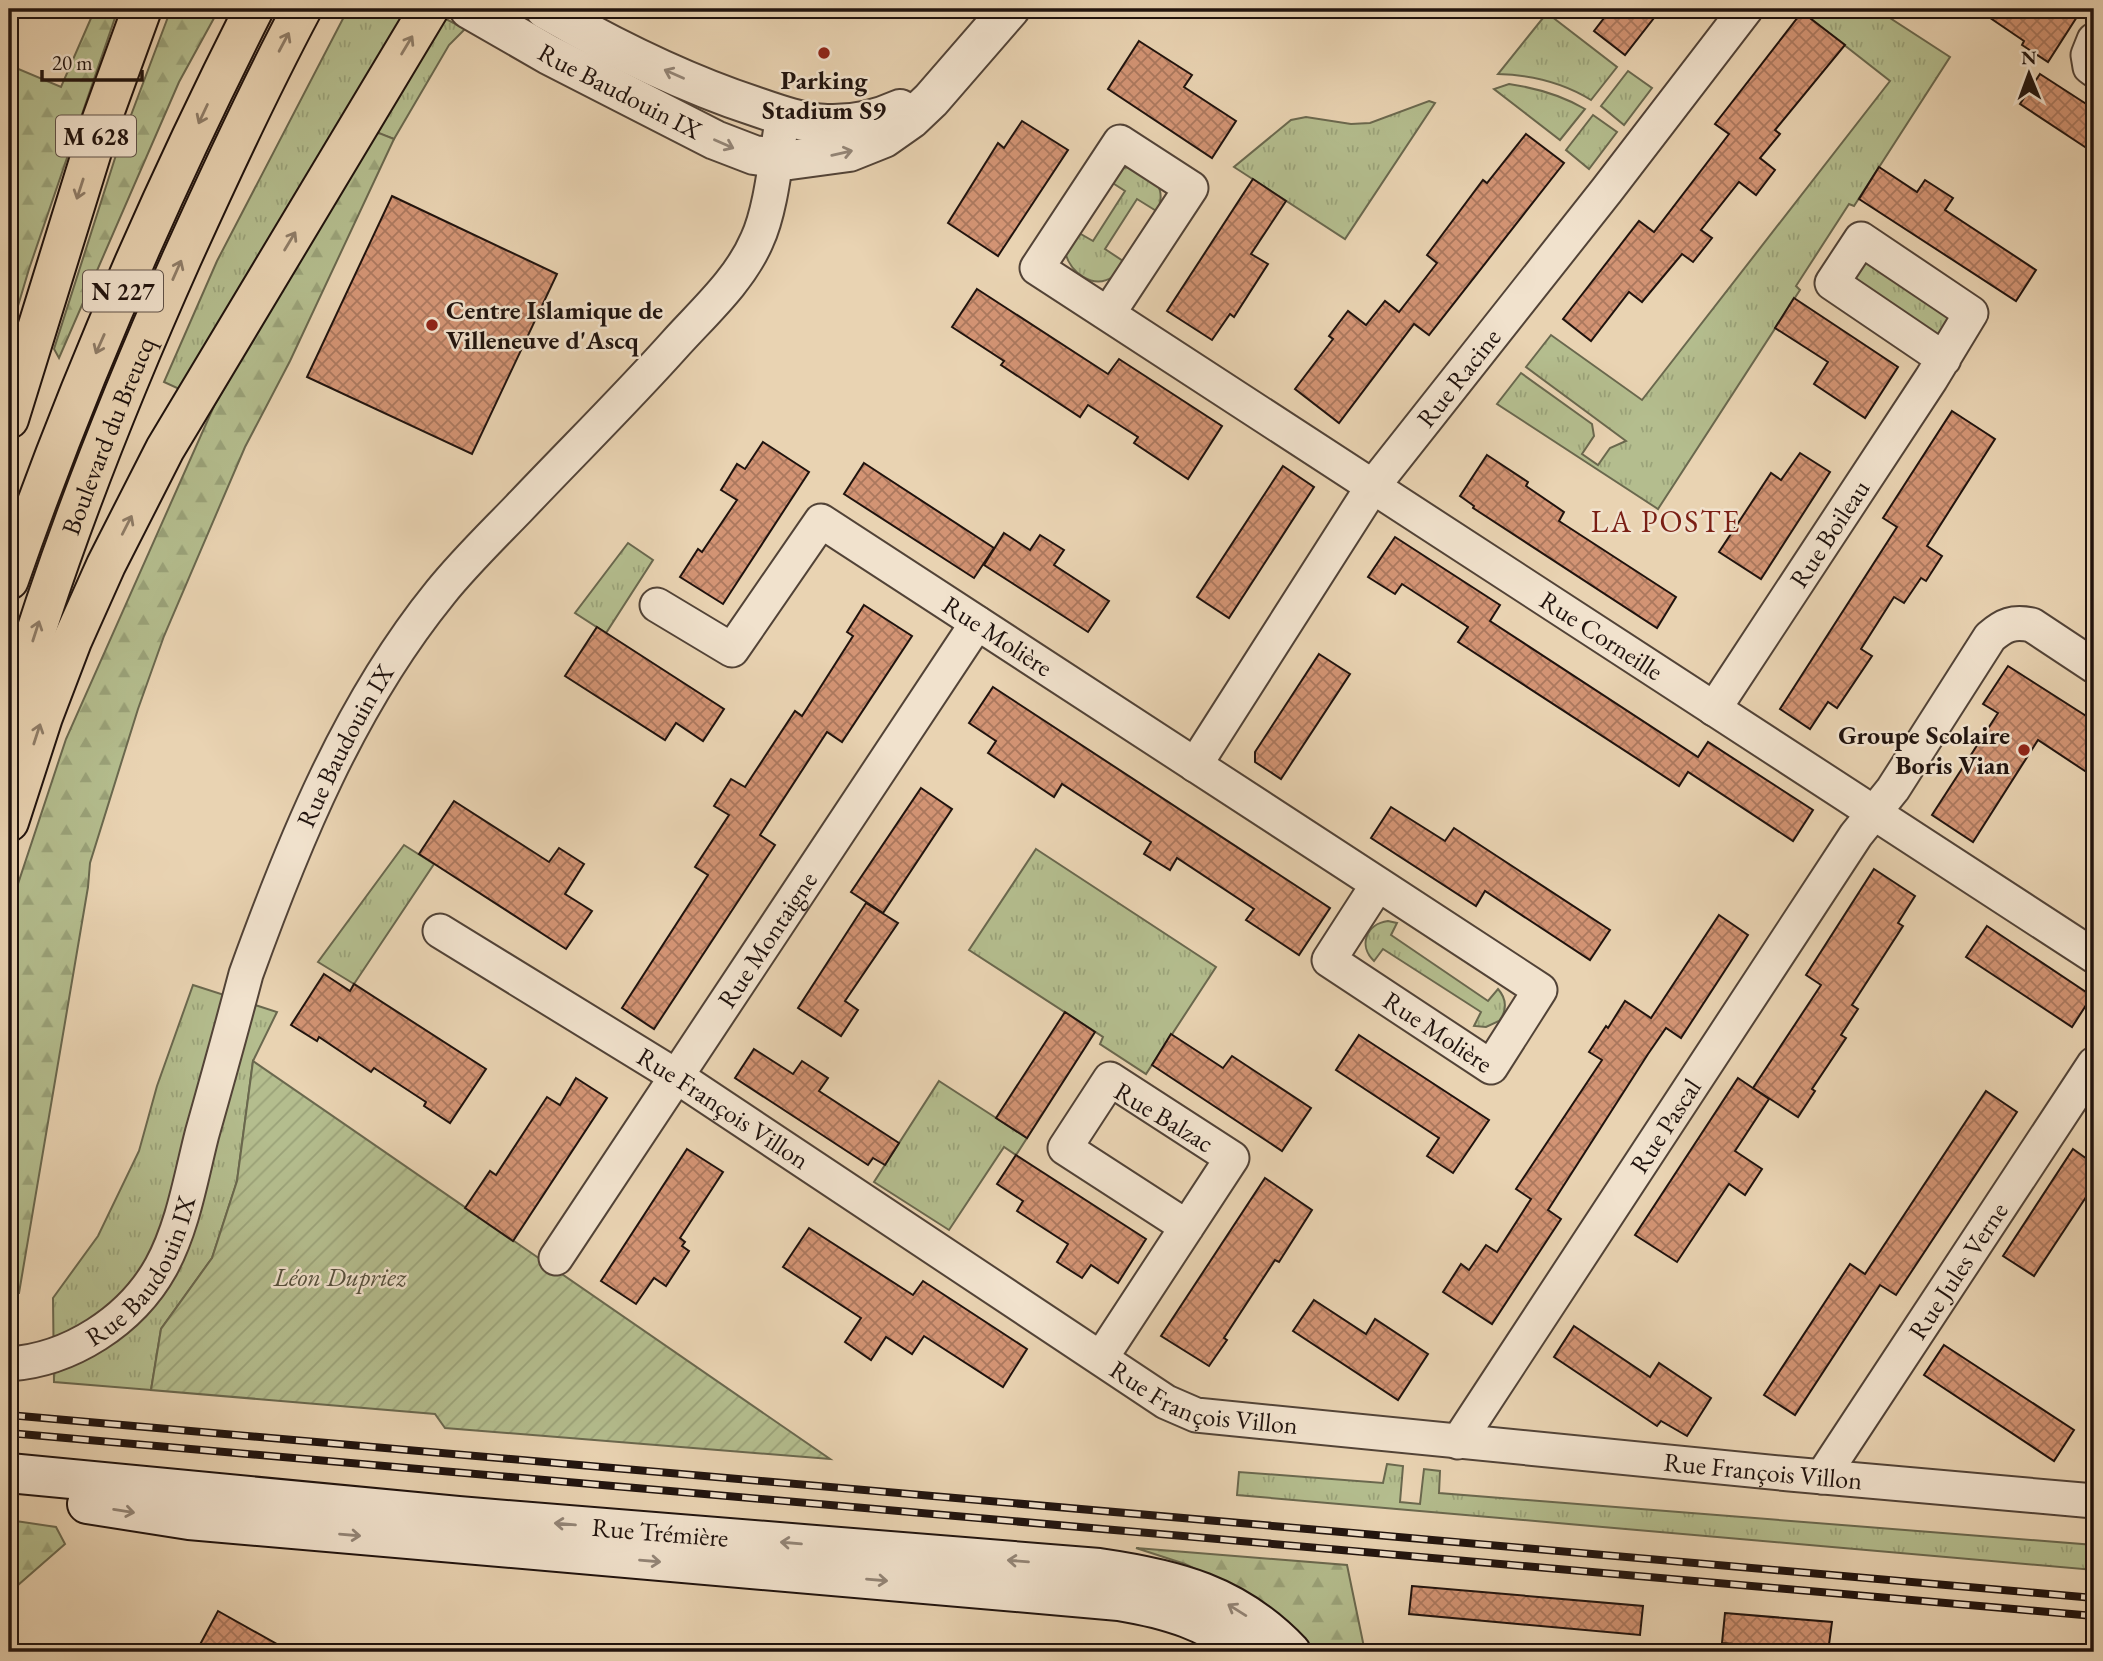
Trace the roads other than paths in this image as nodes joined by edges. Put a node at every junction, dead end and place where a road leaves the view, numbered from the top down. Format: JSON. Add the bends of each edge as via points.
{"nodes":[{"id":1,"x":142,"y":9,"type":"edge"},
{"id":2,"x":254,"y":9,"type":"edge"},
{"id":3,"x":302,"y":9,"type":"edge"},
{"id":4,"x":429,"y":9,"type":"edge"},
{"id":5,"x":469,"y":9,"type":"edge"},
{"id":6,"x":545,"y":9,"type":"edge"},
{"id":7,"x":1010,"y":9,"type":"edge"},
{"id":8,"x":1746,"y":9,"type":"edge"},
{"id":9,"x":2094,"y":40,"type":"edge"},
{"id":10,"x":974,"y":48,"type":"junction"},
{"id":11,"x":2094,"y":70,"type":"edge"},
{"id":12,"x":783,"y":116,"type":"junction"},
{"id":13,"x":775,"y":158,"type":"junction"},
{"id":14,"x":1108,"y":314,"type":"junction"},
{"id":15,"x":1944,"y":359,"type":"dead end"},
{"id":16,"x":9,"y":419,"type":"edge"},
{"id":17,"x":1373,"y":486,"type":"junction"},
{"id":18,"x":9,"y":580,"type":"edge"},
{"id":19,"x":657,"y":605,"type":"dead end"},
{"id":20,"x":977,"y":623,"type":"junction"},
{"id":21,"x":2094,"y":666,"type":"edge"},
{"id":22,"x":1714,"y":709,"type":"junction"},
{"id":23,"x":9,"y":720,"type":"edge"},
{"id":24,"x":1195,"y":765,"type":"junction"},
{"id":25,"x":1874,"y":813,"type":"junction"},
{"id":26,"x":9,"y":822,"type":"edge"},
{"id":27,"x":1378,"y":884,"type":"junction"},
{"id":28,"x":440,"y":931,"type":"dead end"},
{"id":29,"x":2094,"y":956,"type":"edge"},
{"id":30,"x":2094,"y":1063,"type":"edge"},
{"id":31,"x":676,"y":1076,"type":"junction"},
{"id":32,"x":1187,"y":1227,"type":"junction"},
{"id":33,"x":556,"y":1258,"type":"dead end"},
{"id":34,"x":1101,"y":1358,"type":"junction"},
{"id":35,"x":9,"y":1364,"type":"edge"},
{"id":36,"x":1458,"y":1442,"type":"junction"},
{"id":37,"x":9,"y":1474,"type":"edge"},
{"id":38,"x":1822,"y":1477,"type":"junction"},
{"id":39,"x":9,"y":1491,"type":"edge"},
{"id":40,"x":2094,"y":1501,"type":"edge"},
{"id":41,"x":1250,"y":1652,"type":"edge"},
{"id":42,"x":1291,"y":1652,"type":"edge"}],
"edges":[{"from":1,"to":16,"type":"highway","number":"M 628","one_way":true,"via":[[102,119]]},
{"from":2,"to":18,"type":"highway","name":"Boulevard du Breucq","number":"N 227","one_way":true,"via":[[166,193],[90,368]]},
{"from":23,"to":3,"type":"highway","name":"Boulevard du Breucq","number":"N 227","one_way":true,"via":[[72,525],[117,406],[218,178]]},
{"from":26,"to":4,"type":"highway","one_way":true,"via":[[72,641],[165,449]]},
{"from":5,"to":13,"type":"main road","name":"Rue Baudouin IX","one_way":true,"via":[[715,140]]},
{"from":12,"to":6,"type":"main road","name":"Rue Baudouin IX","one_way":true,"via":[[665,71]]},
{"from":7,"to":10,"type":"main road","name":"Rue Baudouin IX"},
{"from":8,"to":17,"type":"street","name":"Rue Racine"},
{"from":9,"to":11,"type":"street","via":[[2088,55]]},
{"from":10,"to":12,"type":"main road","name":"Rue Baudouin IX","via":[[926,95],[887,115],[826,124]]},
{"from":13,"to":10,"type":"main road","name":"Rue Baudouin IX","one_way":true,"via":[[849,152],[884,138],[931,100]]},
{"from":12,"to":13,"type":"street","name":"Rue Baudouin IX"},
{"from":13,"to":35,"type":"street","name":"Rue Baudouin IX","via":[[764,225],[724,290],[455,575],[370,694],[298,842],[255,949],[180,1217],[161,1267],[125,1312],[83,1342],[48,1357]]},
{"from":14,"to":14,"type":"street","name":"Rue Corneille","via":[[1191,188],[1120,142],[1037,268]]},
{"from":14,"to":17,"type":"street","name":"Rue Corneille"},
{"from":15,"to":22,"type":"street","name":"Rue Boileau"},
{"from":17,"to":22,"type":"street","name":"Rue Corneille"},
{"from":17,"to":24,"type":"street","name":"Rue Racine"},
{"from":19,"to":20,"type":"street","name":"Rue Molière","via":[[732,649],[821,522]]},
{"from":20,"to":24,"type":"street","name":"Rue Molière"},
{"from":20,"to":31,"type":"street","name":"Rue Montaigne"},
{"from":21,"to":25,"type":"street","name":"Rue Pascal","via":[[2032,625],[2020,622],[2001,627]]},
{"from":22,"to":25,"type":"street","name":"Rue Corneille"},
{"from":24,"to":27,"type":"street","name":"Rue Molière"},
{"from":25,"to":29,"type":"street","name":"Rue Corneille"},
{"from":25,"to":36,"type":"street","name":"Rue Pascal"},
{"from":27,"to":27,"type":"street","name":"Rue Molière","via":[[1329,960],[1491,1067],[1540,990]]},
{"from":28,"to":31,"type":"street","name":"Rue François Villon"},
{"from":30,"to":38,"type":"street","name":"Rue Jules Verne"},
{"from":31,"to":33,"type":"street","name":"Rue Montaigne"},
{"from":31,"to":34,"type":"street","name":"Rue François Villon"},
{"from":32,"to":32,"type":"street","name":"Rue Balzac","via":[[1232,1158],[1110,1079],[1065,1148]]},
{"from":32,"to":34,"type":"street","name":"Rue Balzac"},
{"from":34,"to":36,"type":"street","name":"Rue François Villon","via":[[1166,1402],[1196,1415]]},
{"from":36,"to":38,"type":"street","name":"Rue François Villon"},
{"from":42,"to":37,"type":"main road","name":"Rue Trémière","one_way":true,"via":[[1220,1599],[1154,1576],[1099,1568]]},
{"from":38,"to":40,"type":"street","name":"Rue François Villon"},
{"from":39,"to":41,"type":"main road","name":"Rue Trémière","one_way":true,"via":[[189,1520],[1119,1601],[1186,1616]]}]}
